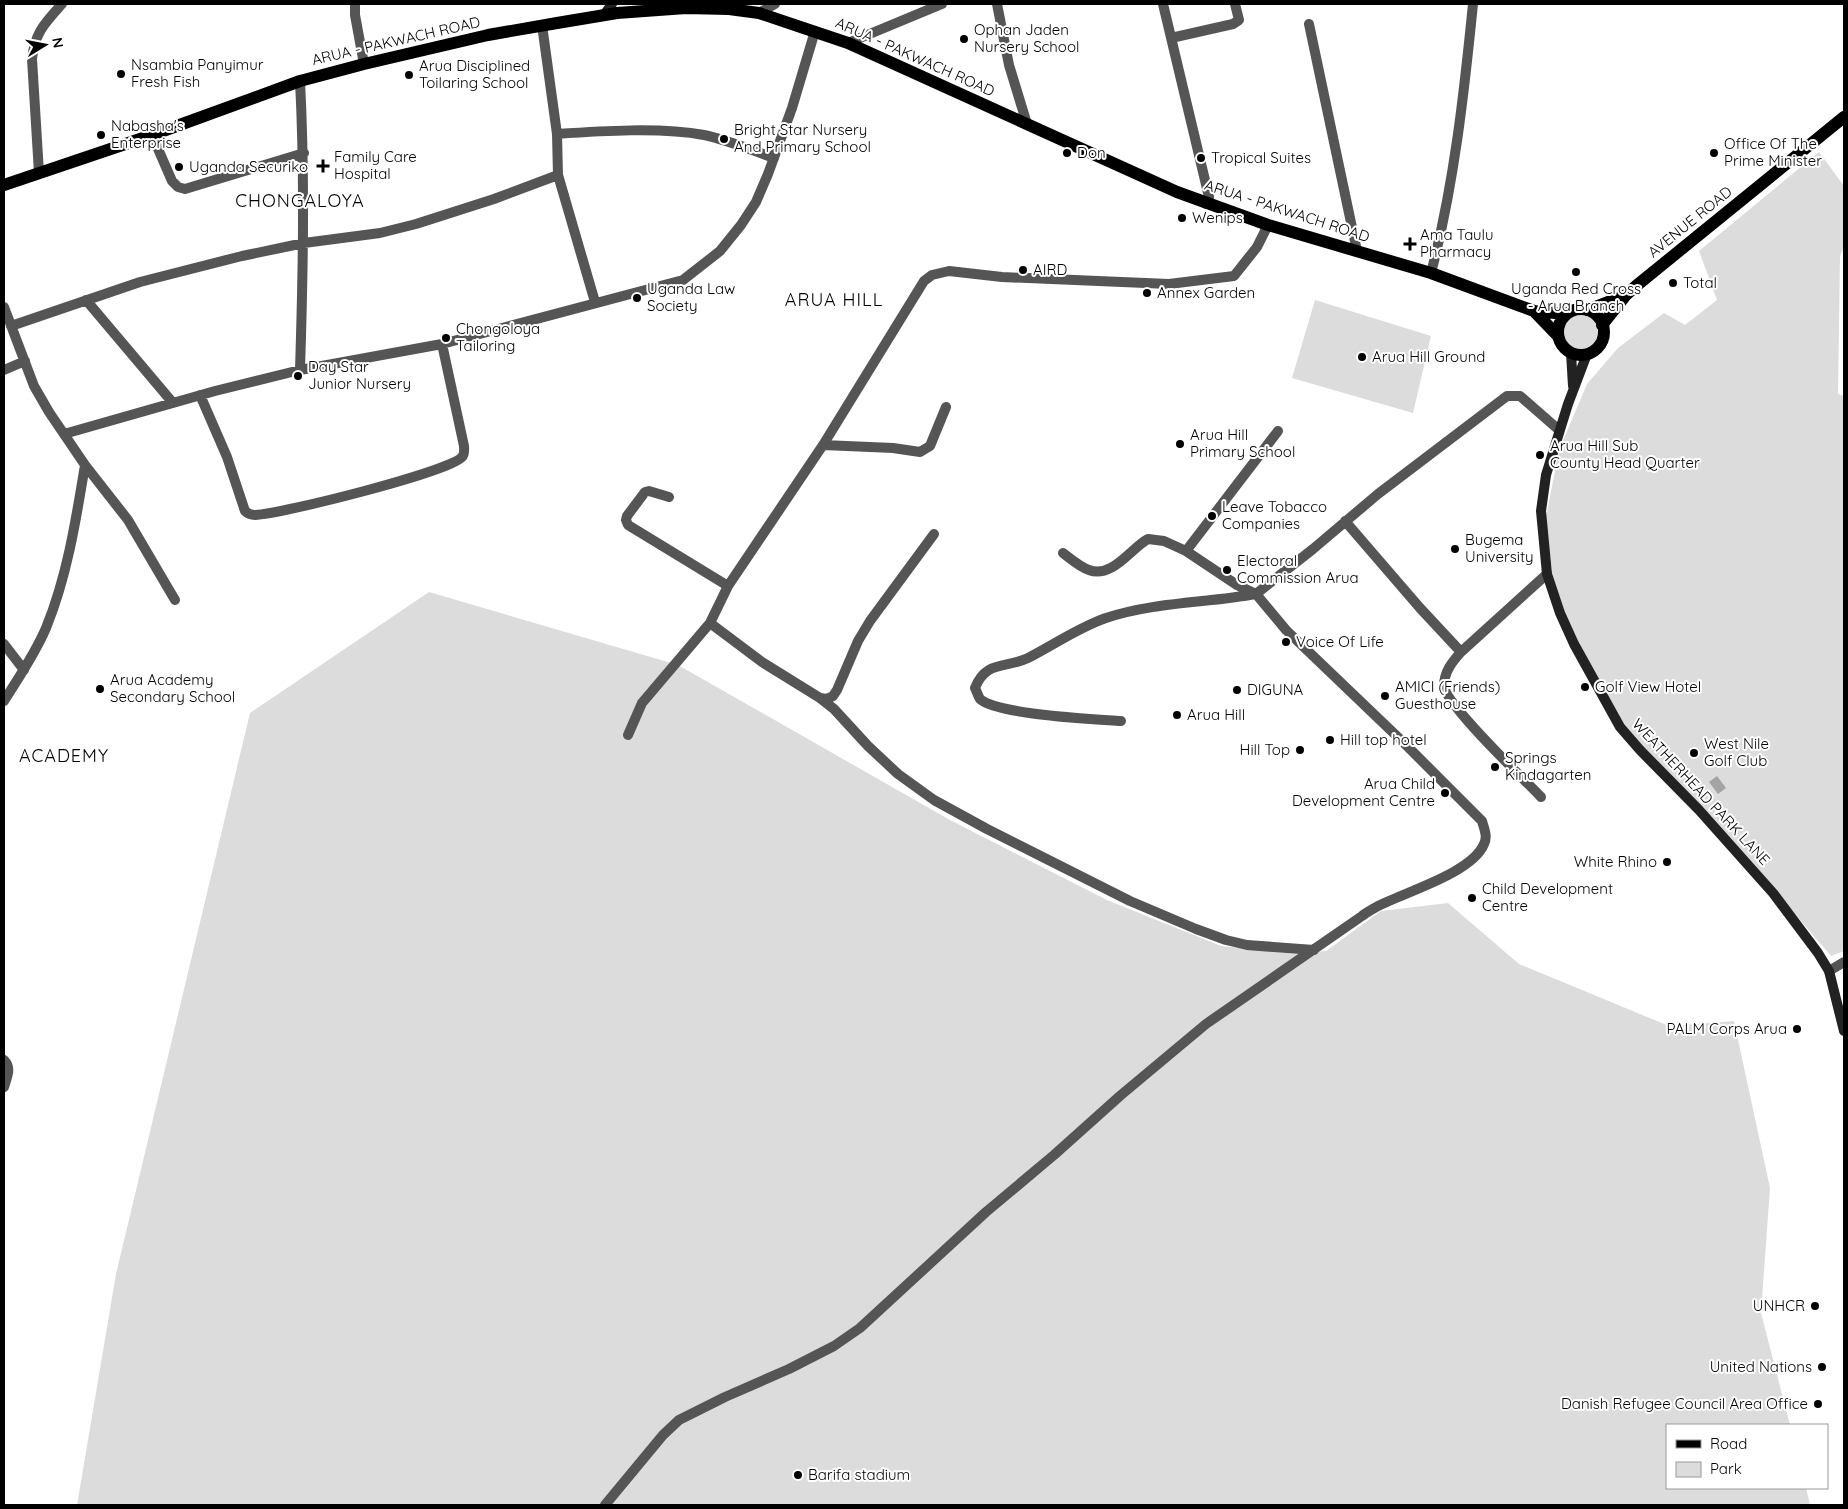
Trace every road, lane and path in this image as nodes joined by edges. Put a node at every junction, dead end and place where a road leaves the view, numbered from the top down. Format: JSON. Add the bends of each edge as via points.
{"nodes":[{"id":1,"x":62,"y":4,"type":"edge"},
{"id":2,"x":355,"y":4,"type":"edge"},
{"id":3,"x":775,"y":4,"type":"edge"},
{"id":4,"x":942,"y":4,"type":"edge"},
{"id":5,"x":997,"y":4,"type":"edge"},
{"id":6,"x":1163,"y":4,"type":"edge"},
{"id":7,"x":1235,"y":4,"type":"edge"},
{"id":8,"x":1473,"y":4,"type":"edge"},
{"id":9,"x":728,"y":6,"type":"edge"},
{"id":10,"x":618,"y":7,"type":"edge"},
{"id":11,"x":759,"y":13,"type":"junction"},
{"id":12,"x":1309,"y":24,"type":"dead end"},
{"id":13,"x":542,"y":25,"type":"junction"},
{"id":14,"x":815,"y":31,"type":"junction"},
{"id":15,"x":1171,"y":38,"type":"junction"},
{"id":16,"x":848,"y":43,"type":"junction"},
{"id":17,"x":364,"y":64,"type":"junction"},
{"id":18,"x":300,"y":80,"type":"junction"},
{"id":19,"x":1844,"y":117,"type":"edge"},
{"id":20,"x":1027,"y":124,"type":"junction"},
{"id":21,"x":557,"y":134,"type":"junction"},
{"id":22,"x":152,"y":135,"type":"junction"},
{"id":23,"x":304,"y":153,"type":"junction"},
{"id":24,"x":774,"y":158,"type":"junction"},
{"id":25,"x":39,"y":173,"type":"junction"},
{"id":26,"x":558,"y":175,"type":"junction"},
{"id":27,"x":4,"y":185,"type":"edge"},
{"id":28,"x":1206,"y":204,"type":"junction"},
{"id":29,"x":1268,"y":225,"type":"junction"},
{"id":30,"x":304,"y":243,"type":"junction"},
{"id":31,"x":1357,"y":252,"type":"junction"},
{"id":32,"x":1431,"y":273,"type":"junction"},
{"id":33,"x":1626,"y":295,"type":"junction"},
{"id":34,"x":86,"y":300,"type":"junction"},
{"id":35,"x":595,"y":302,"type":"junction"},
{"id":36,"x":4,"y":307,"type":"edge"},
{"id":37,"x":1587,"y":310,"type":"junction"},
{"id":38,"x":1534,"y":311,"type":"junction"},
{"id":39,"x":1566,"y":314,"type":"junction"},
{"id":40,"x":1602,"y":325,"type":"junction"},
{"id":41,"x":11,"y":326,"type":"junction"},
{"id":42,"x":1558,"y":336,"type":"junction"},
{"id":43,"x":442,"y":344,"type":"junction"},
{"id":44,"x":1571,"y":352,"type":"junction"},
{"id":45,"x":1587,"y":354,"type":"junction"},
{"id":46,"x":25,"y":361,"type":"junction"},
{"id":47,"x":4,"y":370,"type":"edge"},
{"id":48,"x":300,"y":370,"type":"junction"},
{"id":49,"x":1573,"y":390,"type":"junction"},
{"id":50,"x":200,"y":395,"type":"junction"},
{"id":51,"x":174,"y":403,"type":"junction"},
{"id":52,"x":946,"y":407,"type":"dead end"},
{"id":53,"x":1560,"y":430,"type":"junction"},
{"id":54,"x":1278,"y":431,"type":"dead end"},
{"id":55,"x":64,"y":434,"type":"junction"},
{"id":56,"x":823,"y":445,"type":"junction"},
{"id":57,"x":85,"y":465,"type":"junction"},
{"id":58,"x":669,"y":497,"type":"dead end"},
{"id":59,"x":1345,"y":521,"type":"junction"},
{"id":60,"x":934,"y":534,"type":"dead end"},
{"id":61,"x":1186,"y":551,"type":"junction"},
{"id":62,"x":1063,"y":553,"type":"dead end"},
{"id":63,"x":1547,"y":574,"type":"junction"},
{"id":64,"x":728,"y":586,"type":"junction"},
{"id":65,"x":1256,"y":594,"type":"junction"},
{"id":66,"x":175,"y":600,"type":"dead end"},
{"id":67,"x":710,"y":623,"type":"junction"},
{"id":68,"x":4,"y":644,"type":"edge"},
{"id":69,"x":1461,"y":652,"type":"junction"},
{"id":70,"x":24,"y":670,"type":"junction"},
{"id":71,"x":820,"y":698,"type":"junction"},
{"id":72,"x":4,"y":701,"type":"edge"},
{"id":73,"x":1121,"y":721,"type":"dead end"},
{"id":74,"x":628,"y":736,"type":"dead end"},
{"id":75,"x":1541,"y":797,"type":"dead end"},
{"id":76,"x":1314,"y":950,"type":"junction"},
{"id":77,"x":1844,"y":962,"type":"edge"},
{"id":78,"x":1829,"y":971,"type":"junction"},
{"id":79,"x":1844,"y":1031,"type":"edge"},
{"id":80,"x":4,"y":1060,"type":"edge"},
{"id":81,"x":4,"y":1087,"type":"edge"},
{"id":82,"x":605,"y":1505,"type":"edge"}],
"edges":[{"from":1,"to":25,"type":"street","via":[[42,27],[34,45]]},
{"from":2,"to":17,"type":"street"},
{"from":3,"to":11,"type":"street"},
{"from":4,"to":16,"type":"street"},
{"from":5,"to":20,"type":"street","via":[[1009,65]]},
{"from":6,"to":15,"type":"street"},
{"from":7,"to":15,"type":"street","via":[[1239,20],[1233,24]]},
{"from":8,"to":32,"type":"street","via":[[1444,225]]},
{"from":9,"to":10,"type":"main road","name":"ARUA - PAKWACH ROAD"},
{"from":9,"to":11,"type":"main road","name":"ARUA - PAKWACH ROAD"},
{"from":10,"to":13,"type":"main road","name":"ARUA - PAKWACH ROAD","via":[[604,15]]},
{"from":11,"to":14,"type":"main road","name":"ARUA - PAKWACH ROAD"},
{"from":12,"to":31,"type":"street"},
{"from":13,"to":17,"type":"main road","name":"ARUA - PAKWACH ROAD"},
{"from":13,"to":21,"type":"street"},
{"from":14,"to":16,"type":"main road","name":"ARUA - PAKWACH ROAD"},
{"from":14,"to":24,"type":"street"},
{"from":15,"to":28,"type":"street","via":[[1209,196]]},
{"from":16,"to":20,"type":"main road","name":"ARUA - PAKWACH ROAD"},
{"from":17,"to":18,"type":"main road","name":"ARUA - PAKWACH ROAD"},
{"from":18,"to":22,"type":"main road","name":"ARUA - PAKWACH ROAD"},
{"from":18,"to":23,"type":"street"},
{"from":19,"to":33,"type":"main road","name":"AVENUE ROAD"},
{"from":20,"to":28,"type":"main road","name":"ARUA - PAKWACH ROAD"},
{"from":21,"to":24,"type":"street","via":[[628,131],[702,135]]},
{"from":21,"to":26,"type":"street"},
{"from":22,"to":23,"type":"street","via":[[172,181],[185,189]]},
{"from":22,"to":25,"type":"main road","name":"ARUA - PAKWACH ROAD"},
{"from":23,"to":30,"type":"street"},
{"from":24,"to":35,"type":"street","via":[[756,202],[742,225],[707,263],[683,280]]},
{"from":25,"to":27,"type":"main road","name":"ARUA - PAKWACH ROAD"},
{"from":26,"to":30,"type":"street","via":[[416,224],[380,233]]},
{"from":26,"to":35,"type":"street"},
{"from":28,"to":29,"type":"main road","name":"ARUA - PAKWACH ROAD"},
{"from":29,"to":31,"type":"main road","name":"ARUA - PAKWACH ROAD"},
{"from":29,"to":56,"type":"street","via":[[1234,276],[1169,284],[1002,277],[948,271],[932,275],[924,281]]},
{"from":30,"to":34,"type":"street","via":[[140,282]]},
{"from":30,"to":48,"type":"street"},
{"from":31,"to":32,"type":"main road","name":"ARUA - PAKWACH ROAD"},
{"from":32,"to":38,"type":"main road","name":"ARUA - PAKWACH ROAD"},
{"from":33,"to":37,"type":"main road","name":"AVENUE ROAD"},
{"from":33,"to":40,"type":"main road","name":"AVENUE ROAD"},
{"from":34,"to":41,"type":"street"},
{"from":34,"to":51,"type":"street"},
{"from":35,"to":43,"type":"street"},
{"from":36,"to":41,"type":"street"},
{"from":37,"to":39,"type":"main road"},
{"from":37,"to":40,"type":"main road","via":[[1597,316]]},
{"from":38,"to":39,"type":"main road","name":"ARUA - PAKWACH ROAD"},
{"from":38,"to":42,"type":"main road","name":"ARUA - PAKWACH ROAD"},
{"from":39,"to":42,"type":"main road","via":[[1559,324]]},
{"from":40,"to":45,"type":"main road","via":[[1600,345]]},
{"from":41,"to":46,"type":"street"},
{"from":42,"to":44,"type":"main road"},
{"from":43,"to":48,"type":"street"},
{"from":43,"to":50,"type":"street","via":[[464,446],[462,457],[436,470],[284,510],[254,516],[245,511],[227,457]]},
{"from":44,"to":45,"type":"main road"},
{"from":44,"to":49,"type":"main road","name":"WEATHERHEAD PARK LANE"},
{"from":45,"to":49,"type":"main road","name":"WEATHERHEAD PARK LANE"},
{"from":46,"to":47,"type":"street"},
{"from":46,"to":55,"type":"street","via":[[34,386]]},
{"from":48,"to":50,"type":"street"},
{"from":49,"to":53,"type":"main road","name":"WEATHERHEAD PARK LANE"},
{"from":50,"to":51,"type":"street"},
{"from":51,"to":55,"type":"street"},
{"from":52,"to":56,"type":"street","via":[[930,446],[920,452]]},
{"from":53,"to":59,"type":"street","via":[[1520,396],[1508,396]]},
{"from":53,"to":63,"type":"main road","name":"WEATHERHEAD PARK LANE","via":[[1546,475],[1541,511]]},
{"from":54,"to":61,"type":"street"},
{"from":55,"to":57,"type":"street"},
{"from":56,"to":64,"type":"street"},
{"from":57,"to":66,"type":"street","via":[[128,520]]},
{"from":57,"to":70,"type":"street","via":[[61,584],[46,628]]},
{"from":58,"to":64,"type":"street","via":[[645,492],[628,516],[628,525]]},
{"from":59,"to":65,"type":"street"},
{"from":59,"to":69,"type":"street"},
{"from":60,"to":71,"type":"street","via":[[870,621],[833,696],[827,700]]},
{"from":61,"to":62,"type":"street","via":[[1148,538],[1112,567],[1094,572]]},
{"from":61,"to":65,"type":"street"},
{"from":63,"to":69,"type":"street"},
{"from":63,"to":78,"type":"main road","name":"WEATHERHEAD PARK LANE","via":[[1574,644],[1620,727],[1773,892]]},
{"from":64,"to":67,"type":"street"},
{"from":65,"to":73,"type":"street","via":[[1186,602],[1106,618],[1080,628],[1026,659],[987,670],[975,688],[979,698],[989,704],[1027,712]]},
{"from":65,"to":76,"type":"street","via":[[1286,630],[1482,821],[1486,834],[1476,856],[1422,888],[1379,905]]},
{"from":67,"to":71,"type":"street","via":[[762,662]]},
{"from":67,"to":74,"type":"street","via":[[642,703]]},
{"from":68,"to":70,"type":"street"},
{"from":69,"to":75,"type":"street","via":[[1446,674],[1444,688],[1449,700]]},
{"from":70,"to":72,"type":"street"},
{"from":71,"to":76,"type":"street","via":[[905,779],[934,800],[1028,850],[1130,901],[1219,937],[1247,944]]},
{"from":76,"to":82,"type":"street","via":[[1206,1024],[1148,1072],[986,1212],[860,1328],[834,1346],[679,1420]]},
{"from":77,"to":78,"type":"street"},
{"from":78,"to":79,"type":"main road","name":"WEATHERHEAD PARK LANE"},
{"from":80,"to":81,"type":"street","via":[[9,1070]]}]}
